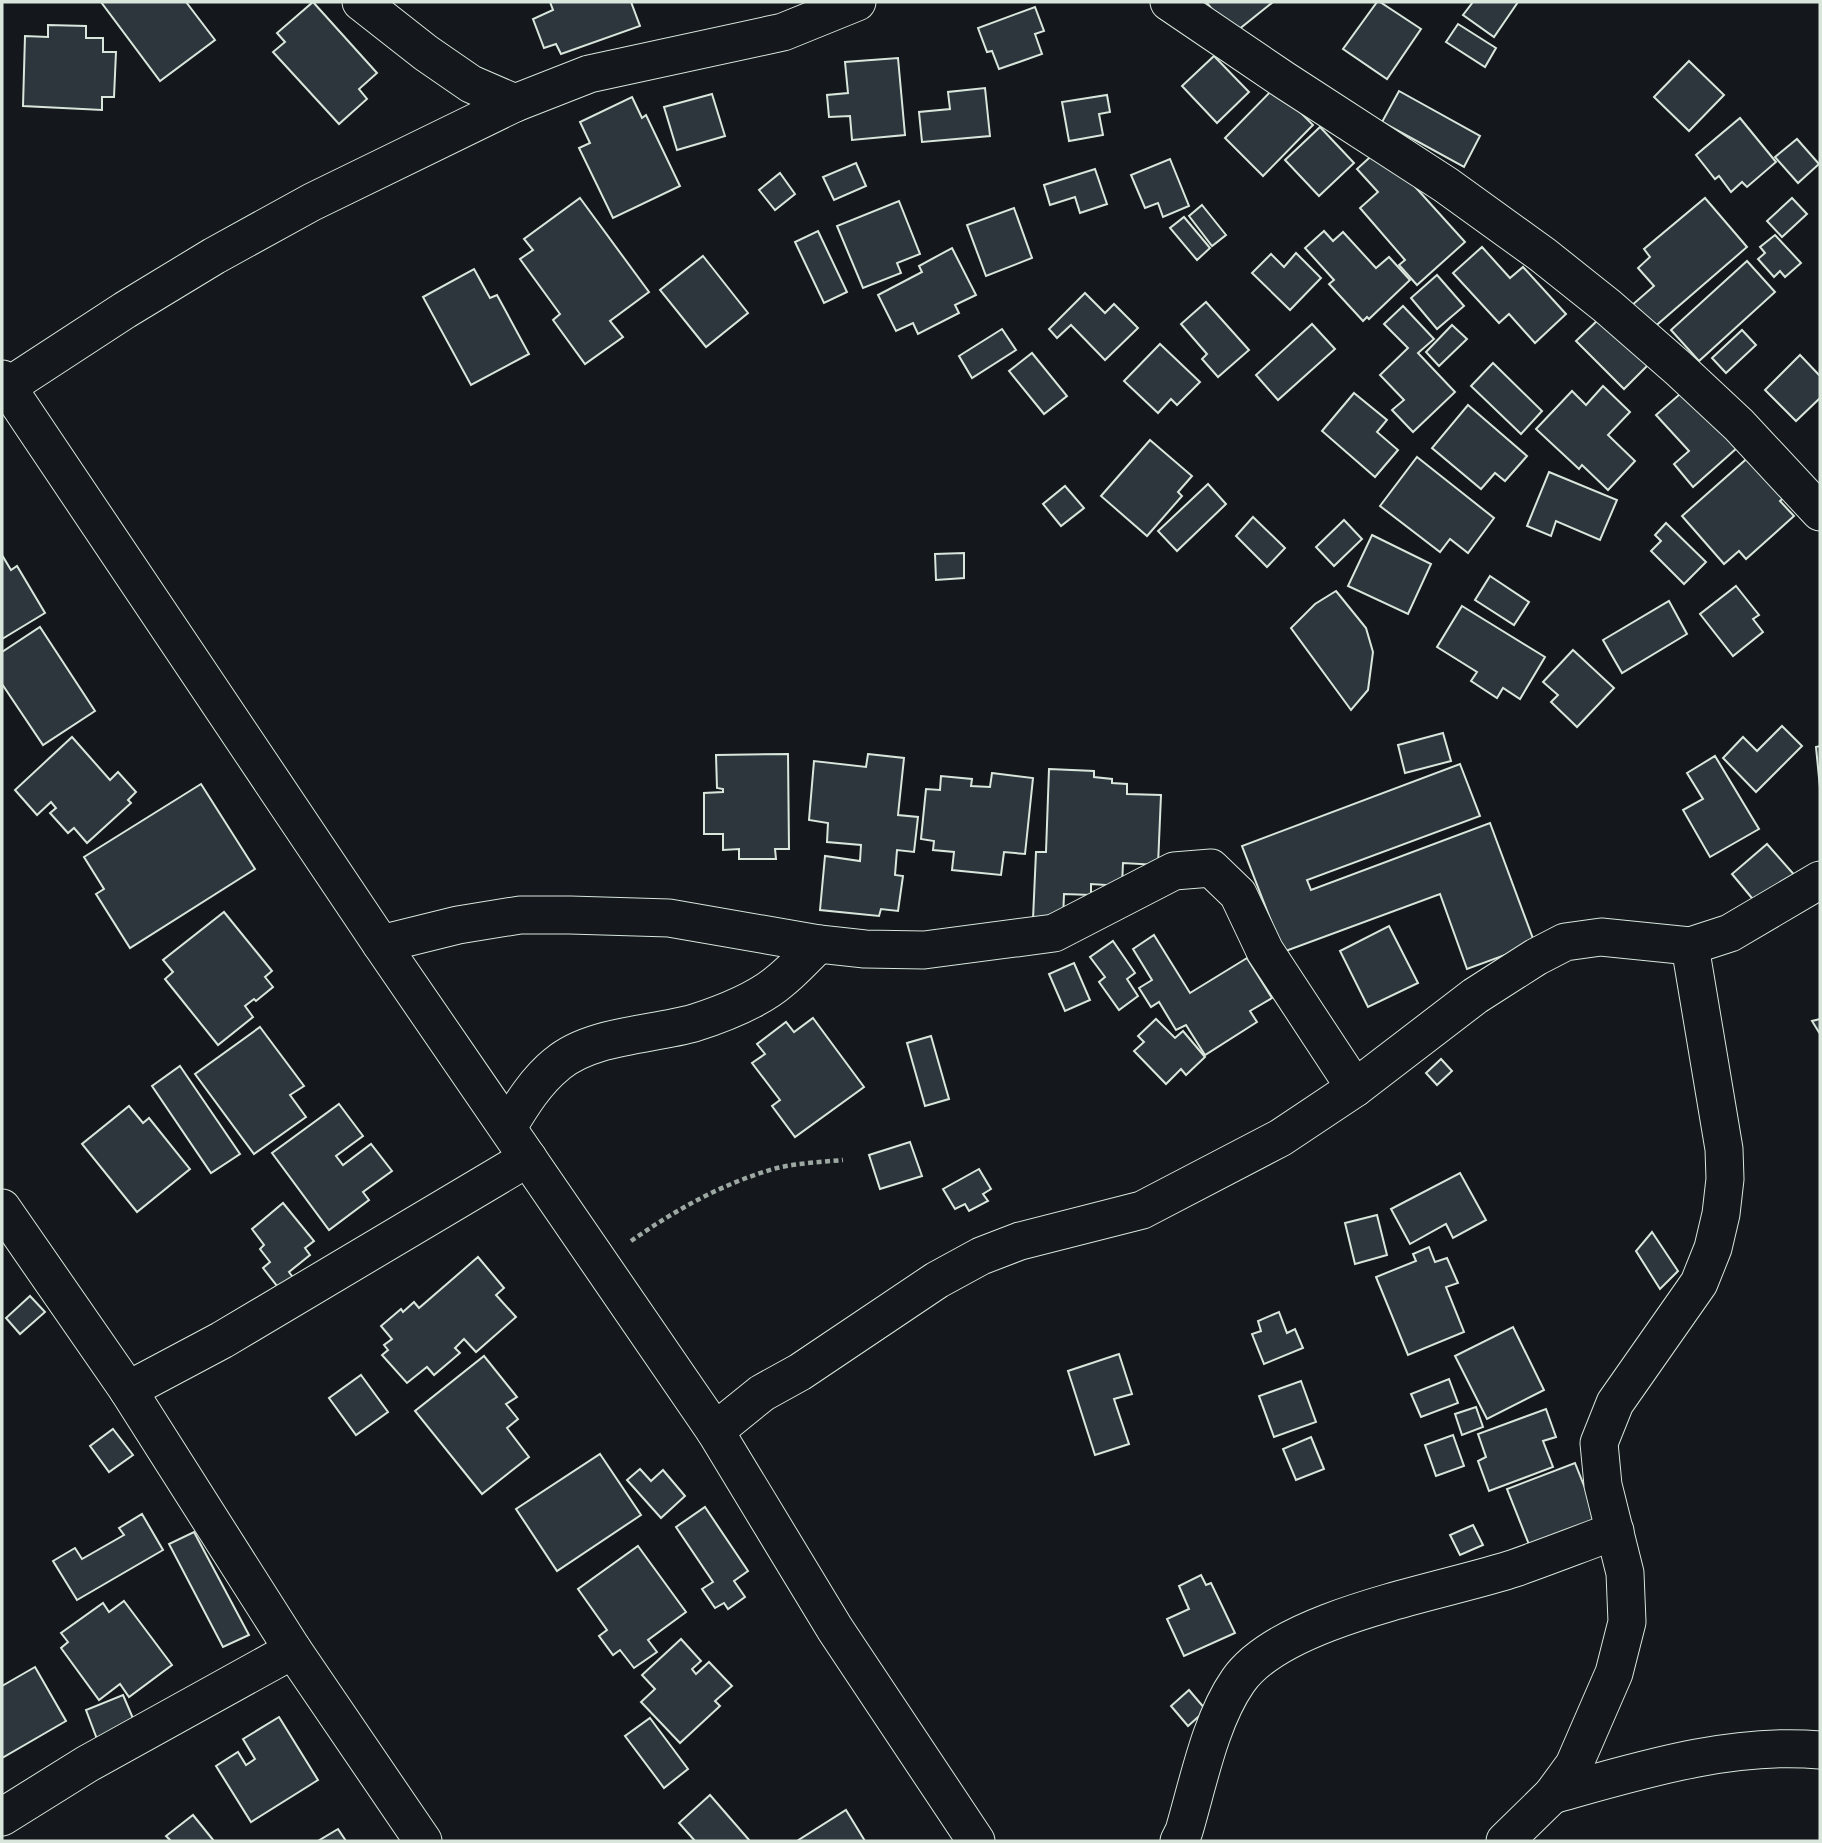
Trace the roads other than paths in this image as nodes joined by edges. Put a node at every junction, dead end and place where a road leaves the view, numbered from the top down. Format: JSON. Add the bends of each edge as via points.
{"nodes":[{"id":1,"x":360,"y":2,"type":"edge"},
{"id":2,"x":857,"y":2,"type":"edge"},
{"id":3,"x":1169,"y":2,"type":"edge"},
{"id":4,"x":514,"y":103,"type":"junction"},
{"id":5,"x":4,"y":383,"type":"edge"},
{"id":6,"x":1820,"y":512,"type":"edge"},
{"id":7,"x":1820,"y":880,"type":"edge"},
{"id":8,"x":381,"y":944,"type":"junction"},
{"id":9,"x":819,"y":944,"type":"junction"},
{"id":10,"x":1690,"y":946,"type":"junction"},
{"id":11,"x":1355,"y":1088,"type":"junction"},
{"id":12,"x":508,"y":1127,"type":"junction"},
{"id":13,"x":528,"y":1158,"type":"junction"},
{"id":14,"x":2,"y":1208,"type":"edge"},
{"id":15,"x":128,"y":1390,"type":"junction"},
{"id":16,"x":715,"y":1431,"type":"junction"},
{"id":17,"x":1615,"y":1531,"type":"junction"},
{"id":18,"x":293,"y":1650,"type":"junction"},
{"id":19,"x":1820,"y":1750,"type":"edge"},
{"id":20,"x":1552,"y":1795,"type":"junction"},
{"id":21,"x":2,"y":1817,"type":"edge"},
{"id":22,"x":423,"y":1841,"type":"edge"},
{"id":23,"x":976,"y":1841,"type":"edge"},
{"id":24,"x":1179,"y":1841,"type":"edge"},
{"id":25,"x":1505,"y":1841,"type":"edge"}],
"edges":[{"from":1,"to":4,"type":"street","via":[[471,84]]},
{"from":2,"to":4,"type":"street","via":[[783,32],[589,74]]},
{"from":3,"to":6,"type":"street","via":[[1446,185],[1543,255],[1739,425]]},
{"from":4,"to":5,"type":"street","via":[[312,202]]},
{"from":5,"to":8,"type":"street"},
{"from":7,"to":10,"type":"street","via":[[1730,933]]},
{"from":8,"to":9,"type":"street","via":[[520,915],[668,918]]},
{"from":8,"to":12,"type":"street"},
{"from":9,"to":11,"type":"street","via":[[924,950],[1054,933],[1174,871],[1211,868],[1238,894],[1265,951]]},
{"from":9,"to":12,"type":"street","via":[[778,983],[748,1001],[695,1023],[587,1048],[559,1062],[537,1084]]},
{"from":10,"to":11,"type":"street","via":[[1601,937],[1565,942],[1475,996]]},
{"from":10,"to":17,"type":"street","via":[[1725,1179],[1713,1248],[1699,1283],[1615,1403],[1599,1443],[1603,1485]]},
{"from":11,"to":16,"type":"street","via":[[1280,1138],[1142,1210],[1020,1241],[981,1256],[762,1393]]},
{"from":12,"to":13,"type":"street"},
{"from":13,"to":15,"type":"street","via":[[246,1326]]},
{"from":13,"to":16,"type":"street"},
{"from":14,"to":15,"type":"street"},
{"from":15,"to":18,"type":"street"},
{"from":16,"to":23,"type":"street","via":[[835,1629]]},
{"from":17,"to":20,"type":"street","via":[[1625,1573],[1627,1622],[1614,1673],[1590,1733]]},
{"from":17,"to":24,"type":"street","via":[[1514,1568],[1319,1626],[1283,1643],[1238,1680],[1220,1716]]},
{"from":18,"to":21,"type":"street","via":[[86,1764]]},
{"from":18,"to":22,"type":"street"},
{"from":19,"to":20,"type":"street","via":[[1789,1747],[1715,1755]]},
{"from":20,"to":25,"type":"street"}]}
